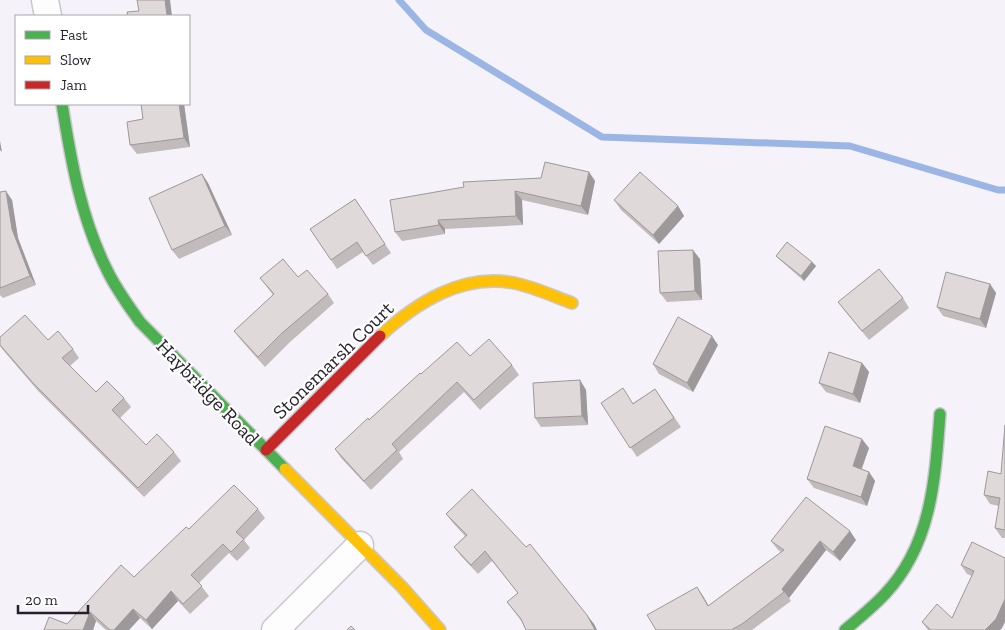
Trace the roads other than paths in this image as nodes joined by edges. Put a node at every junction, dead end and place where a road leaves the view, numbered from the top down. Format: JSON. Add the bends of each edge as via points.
{"nodes":[{"id":1,"x":45,"y":0,"type":"edge"},
{"id":2,"x":48,"y":15,"type":"edge"},
{"id":3,"x":62,"y":105,"type":"edge"},
{"id":4,"x":572,"y":303,"type":"dead end"},
{"id":5,"x":940,"y":414,"type":"dead end"},
{"id":6,"x":266,"y":450,"type":"junction"},
{"id":7,"x":360,"y":545,"type":"junction"},
{"id":8,"x":275,"y":630,"type":"edge"},
{"id":9,"x":440,"y":630,"type":"edge"},
{"id":10,"x":845,"y":630,"type":"edge"}],
"edges":[{"from":1,"to":2,"type":"street"},
{"from":3,"to":6,"type":"street","name":"Haybridge Road","via":[[78,187],[102,264],[140,322]]},
{"from":4,"to":6,"type":"street","name":"Stonemarsh Court","via":[[524,285],[494,281],[461,285],[430,298],[392,325]]},
{"from":5,"to":10,"type":"street","via":[[935,487],[920,541],[890,589]]},
{"from":6,"to":7,"type":"street","name":"Haybridge Road"},
{"from":7,"to":8,"type":"street"},
{"from":7,"to":9,"type":"street","name":"Haybridge Road"}]}
